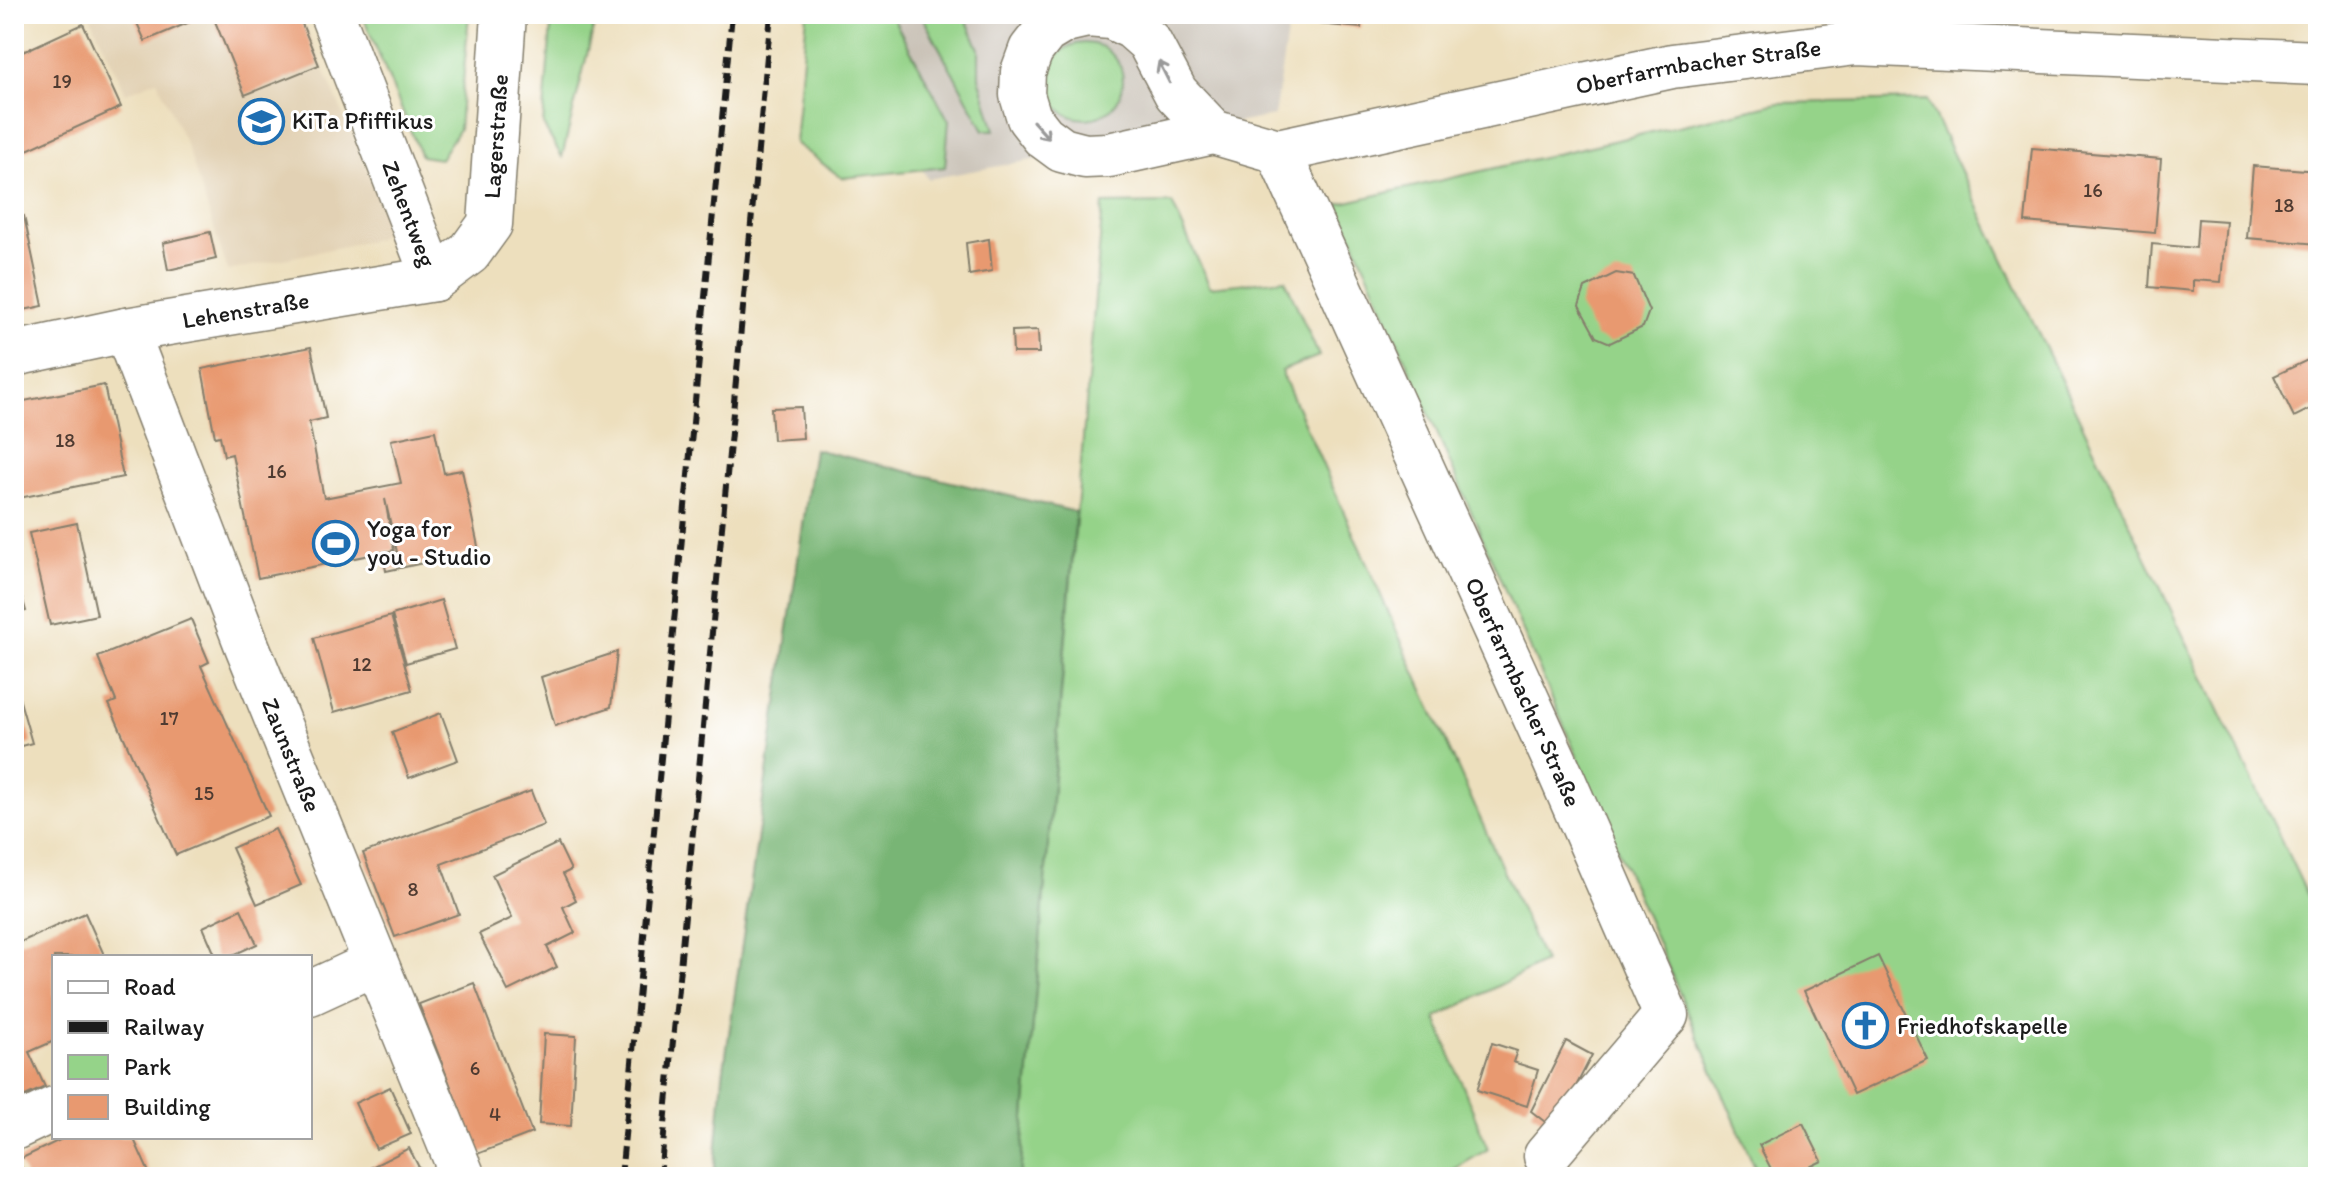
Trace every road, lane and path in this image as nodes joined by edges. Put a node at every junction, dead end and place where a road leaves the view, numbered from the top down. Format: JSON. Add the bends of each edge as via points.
{"nodes":[{"id":1,"x":332,"y":14,"type":"edge"},
{"id":2,"x":504,"y":14,"type":"edge"},
{"id":3,"x":2318,"y":63,"type":"edge"},
{"id":4,"x":1213,"y":132,"type":"dead end"},
{"id":5,"x":1278,"y":151,"type":"junction"},
{"id":6,"x":469,"y":253,"type":"joint"},
{"id":7,"x":434,"y":279,"type":"junction"},
{"id":8,"x":126,"y":330,"type":"junction"},
{"id":9,"x":14,"y":354,"type":"edge"},
{"id":10,"x":375,"y":963,"type":"junction"},
{"id":11,"x":312,"y":992,"type":"edge"},
{"id":12,"x":52,"y":1110,"type":"edge"},
{"id":13,"x":14,"y":1128,"type":"edge"},
{"id":14,"x":1546,"y":1156,"type":"dead end"},
{"id":15,"x":463,"y":1177,"type":"edge"}],
"edges":[{"from":1,"to":7,"type":"street","name":"Zehentweg"},
{"from":2,"to":6,"type":"street","name":"Lagerstraße","via":[[490,224]]},
{"from":3,"to":5,"type":"street","name":"Oberfarrnbacher Straße","via":[[1856,43],[1672,66]]},
{"from":4,"to":5,"type":"street","name":"Oberfarrnbacher Straße"},
{"from":5,"to":14,"type":"street","name":"Oberfarrnbacher Straße","via":[[1666,1015]]},
{"from":6,"to":7,"type":"street","name":"Lehenstraße"},
{"from":7,"to":8,"type":"street","name":"Lehenstraße"},
{"from":8,"to":9,"type":"street","name":"Lehenstraße"},
{"from":8,"to":10,"type":"street","name":"Zaunstraße"},
{"from":10,"to":11,"type":"street"},
{"from":10,"to":15,"type":"street","name":"Zaunstraße"},
{"from":12,"to":13,"type":"street"}]}
